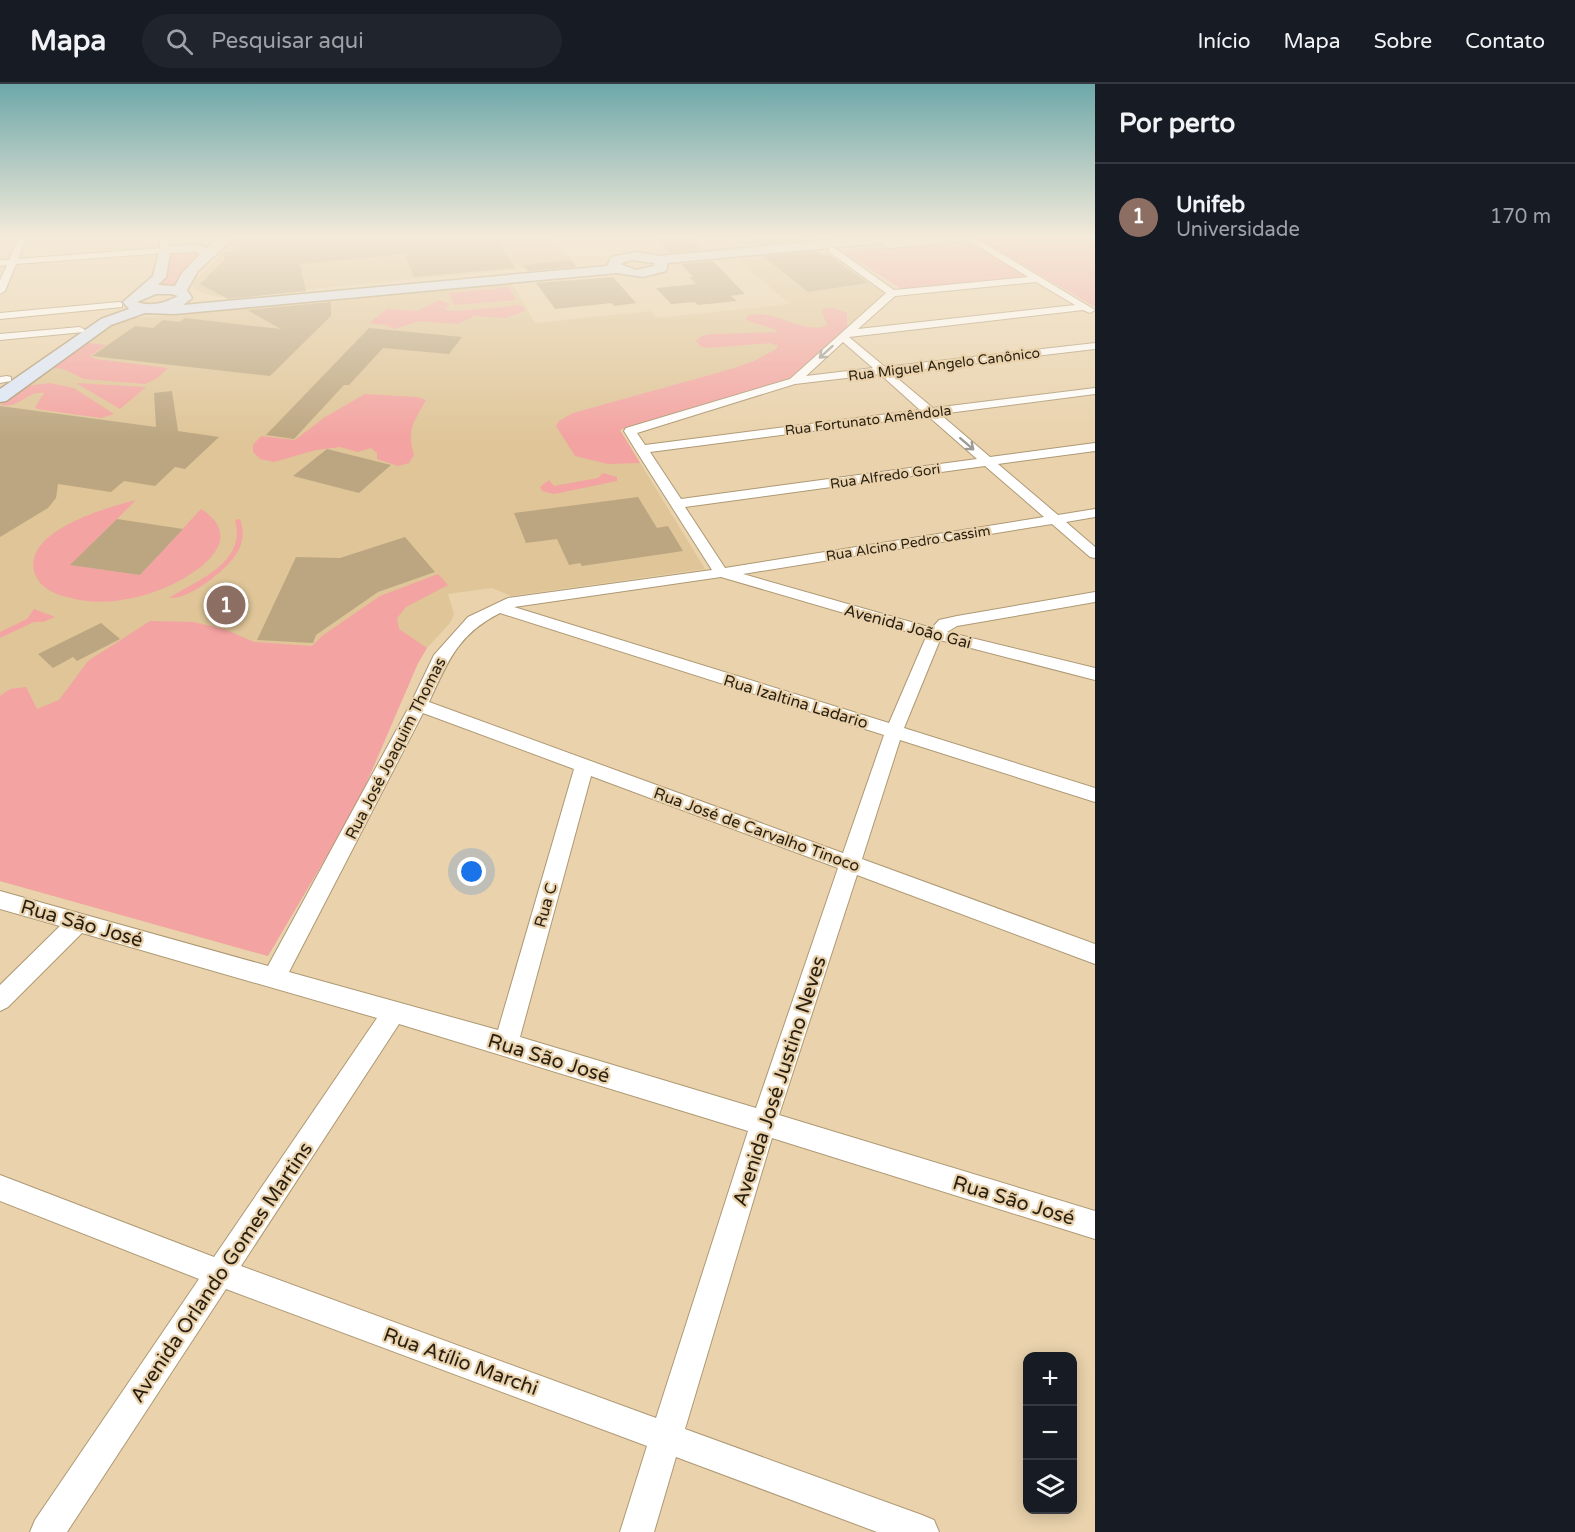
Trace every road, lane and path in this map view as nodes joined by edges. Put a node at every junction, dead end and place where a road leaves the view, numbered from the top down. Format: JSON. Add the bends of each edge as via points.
{"nodes":[{"id":1,"x":109,"y":305,"type":"edge"},
{"id":2,"x":128,"y":305,"type":"edge"},
{"id":3,"x":130,"y":305,"type":"edge"},
{"id":4,"x":143,"y":305,"type":"edge"},
{"id":5,"x":175,"y":305,"type":"edge"},
{"id":6,"x":231,"y":305,"type":"edge"},
{"id":7,"x":879,"y":305,"type":"edge"},
{"id":8,"x":160,"y":309,"type":"junction"},
{"id":9,"x":1091,"y":310,"type":"edge"},
{"id":10,"x":0,"y":316,"type":"edge"},
{"id":11,"x":80,"y":330,"type":"junction"},
{"id":12,"x":845,"y":335,"type":"junction"},
{"id":13,"x":0,"y":337,"type":"edge"},
{"id":14,"x":1095,"y":346,"type":"edge"},
{"id":15,"x":882,"y":371,"type":"junction"},
{"id":16,"x":2,"y":381,"type":"edge"},
{"id":17,"x":794,"y":381,"type":"junction"},
{"id":18,"x":1095,"y":391,"type":"edge"},
{"id":19,"x":0,"y":397,"type":"edge"},
{"id":20,"x":930,"y":412,"type":"junction"},
{"id":21,"x":1095,"y":447,"type":"edge"},
{"id":22,"x":641,"y":449,"type":"junction"},
{"id":23,"x":988,"y":462,"type":"junction"},
{"id":24,"x":676,"y":504,"type":"junction"},
{"id":25,"x":1095,"y":513,"type":"edge"},
{"id":26,"x":1055,"y":519,"type":"junction"},
{"id":27,"x":1095,"y":554,"type":"edge"},
{"id":28,"x":722,"y":573,"type":"junction"},
{"id":29,"x":1095,"y":597,"type":"edge"},
{"id":30,"x":498,"y":607,"type":"junction"},
{"id":31,"x":935,"y":634,"type":"junction"},
{"id":32,"x":1095,"y":674,"type":"edge"},
{"id":33,"x":419,"y":705,"type":"junction"},
{"id":34,"x":894,"y":732,"type":"junction"},
{"id":35,"x":584,"y":766,"type":"junction"},
{"id":36,"x":1095,"y":795,"type":"edge"},
{"id":37,"x":850,"y":862,"type":"junction"},
{"id":38,"x":0,"y":900,"type":"edge"},
{"id":39,"x":79,"y":922,"type":"junction"},
{"id":40,"x":1095,"y":954,"type":"edge"},
{"id":41,"x":273,"y":979,"type":"junction"},
{"id":42,"x":0,"y":1000,"type":"edge"},
{"id":43,"x":393,"y":1012,"type":"junction"},
{"id":44,"x":506,"y":1044,"type":"junction"},
{"id":45,"x":763,"y":1124,"type":"junction"},
{"id":46,"x":0,"y":1188,"type":"edge"},
{"id":47,"x":1095,"y":1225,"type":"edge"},
{"id":48,"x":220,"y":1273,"type":"junction"},
{"id":49,"x":668,"y":1437,"type":"junction"},
{"id":50,"x":47,"y":1532,"type":"edge"},
{"id":51,"x":637,"y":1532,"type":"edge"},
{"id":52,"x":922,"y":1532,"type":"edge"}],
"edges":[{"from":1,"to":10,"type":"street"},
{"from":2,"to":11,"type":"main road"},
{"from":3,"to":19,"type":"main road"},
{"from":4,"to":8,"type":"main road"},
{"from":5,"to":8,"type":"main road"},
{"from":6,"to":8,"type":"main road"},
{"from":7,"to":12,"type":"street"},
{"from":9,"to":12,"type":"street"},
{"from":11,"to":13,"type":"street"},
{"from":11,"to":16,"type":"main road"},
{"from":12,"to":15,"type":"street"},
{"from":12,"to":17,"type":"street","one_way":true},
{"from":14,"to":15,"type":"street","name":"Rua Miguel Angelo Canônico"},
{"from":15,"to":17,"type":"street","name":"Rua Miguel Angelo Canônico"},
{"from":15,"to":20,"type":"street"},
{"from":17,"to":22,"type":"street","name":"Rua Miguel Angelo Canônico","via":[[632,429],[630,434]]},
{"from":18,"to":20,"type":"street","name":"Rua Fortunato Amêndola"},
{"from":20,"to":22,"type":"street","name":"Rua Fortunato Amêndola"},
{"from":20,"to":23,"type":"street","one_way":true},
{"from":21,"to":23,"type":"street","name":"Rua Alfredo Gori"},
{"from":22,"to":24,"type":"street"},
{"from":23,"to":24,"type":"street","name":"Rua Alfredo Gori"},
{"from":23,"to":26,"type":"street"},
{"from":24,"to":28,"type":"street"},
{"from":25,"to":26,"type":"street","name":"Rua Alcino Pedro Cassim"},
{"from":26,"to":27,"type":"street"},
{"from":26,"to":28,"type":"street","name":"Rua Alcino Pedro Cassim"},
{"from":28,"to":30,"type":"street","name":"Rua José Joaquim Thomas","via":[[537,598]]},
{"from":28,"to":31,"type":"street","name":"Avenida João Gai"},
{"from":29,"to":31,"type":"street","via":[[957,621],[945,624]]},
{"from":30,"to":33,"type":"street","name":"Rua José Joaquim Thomas","via":[[474,620],[442,655]]},
{"from":30,"to":34,"type":"street","name":"Rua Izaltina Ladario"},
{"from":31,"to":32,"type":"street","name":"Avenida João Gai"},
{"from":31,"to":34,"type":"street","name":"Avenida José Justino Neves"},
{"from":33,"to":35,"type":"street","name":"Rua José de Carvalho Tinoco"},
{"from":33,"to":41,"type":"street","name":"Rua José Joaquim Thomas"},
{"from":34,"to":36,"type":"street","name":"Rua Izaltina Ladario"},
{"from":34,"to":37,"type":"street","name":"Avenida José Justino Neves"},
{"from":35,"to":37,"type":"street","name":"Rua José de Carvalho Tinoco"},
{"from":35,"to":44,"type":"street","name":"Rua C"},
{"from":37,"to":40,"type":"street","name":"Rua José de Carvalho Tinoco"},
{"from":37,"to":45,"type":"street","name":"Avenida José Justino Neves"},
{"from":38,"to":39,"type":"street","name":"Rua São José"},
{"from":39,"to":41,"type":"street","name":"Rua São José"},
{"from":39,"to":42,"type":"street"},
{"from":41,"to":43,"type":"street","name":"Rua São José"},
{"from":43,"to":44,"type":"street","name":"Rua São José"},
{"from":43,"to":48,"type":"street","name":"Avenida Orlando Gomes Martins"},
{"from":44,"to":45,"type":"street","name":"Rua São José"},
{"from":45,"to":47,"type":"street","name":"Rua São José"},
{"from":45,"to":49,"type":"street","name":"Avenida José Justino Neves"},
{"from":46,"to":48,"type":"street","name":"Rua Atílio Marchi"},
{"from":48,"to":49,"type":"street","name":"Rua Atílio Marchi"},
{"from":48,"to":50,"type":"street","name":"Avenida Orlando Gomes Martins"},
{"from":49,"to":51,"type":"street","name":"Avenida José Justino Neves"},
{"from":49,"to":52,"type":"street","name":"Rua Atílio Marchi"}]}
